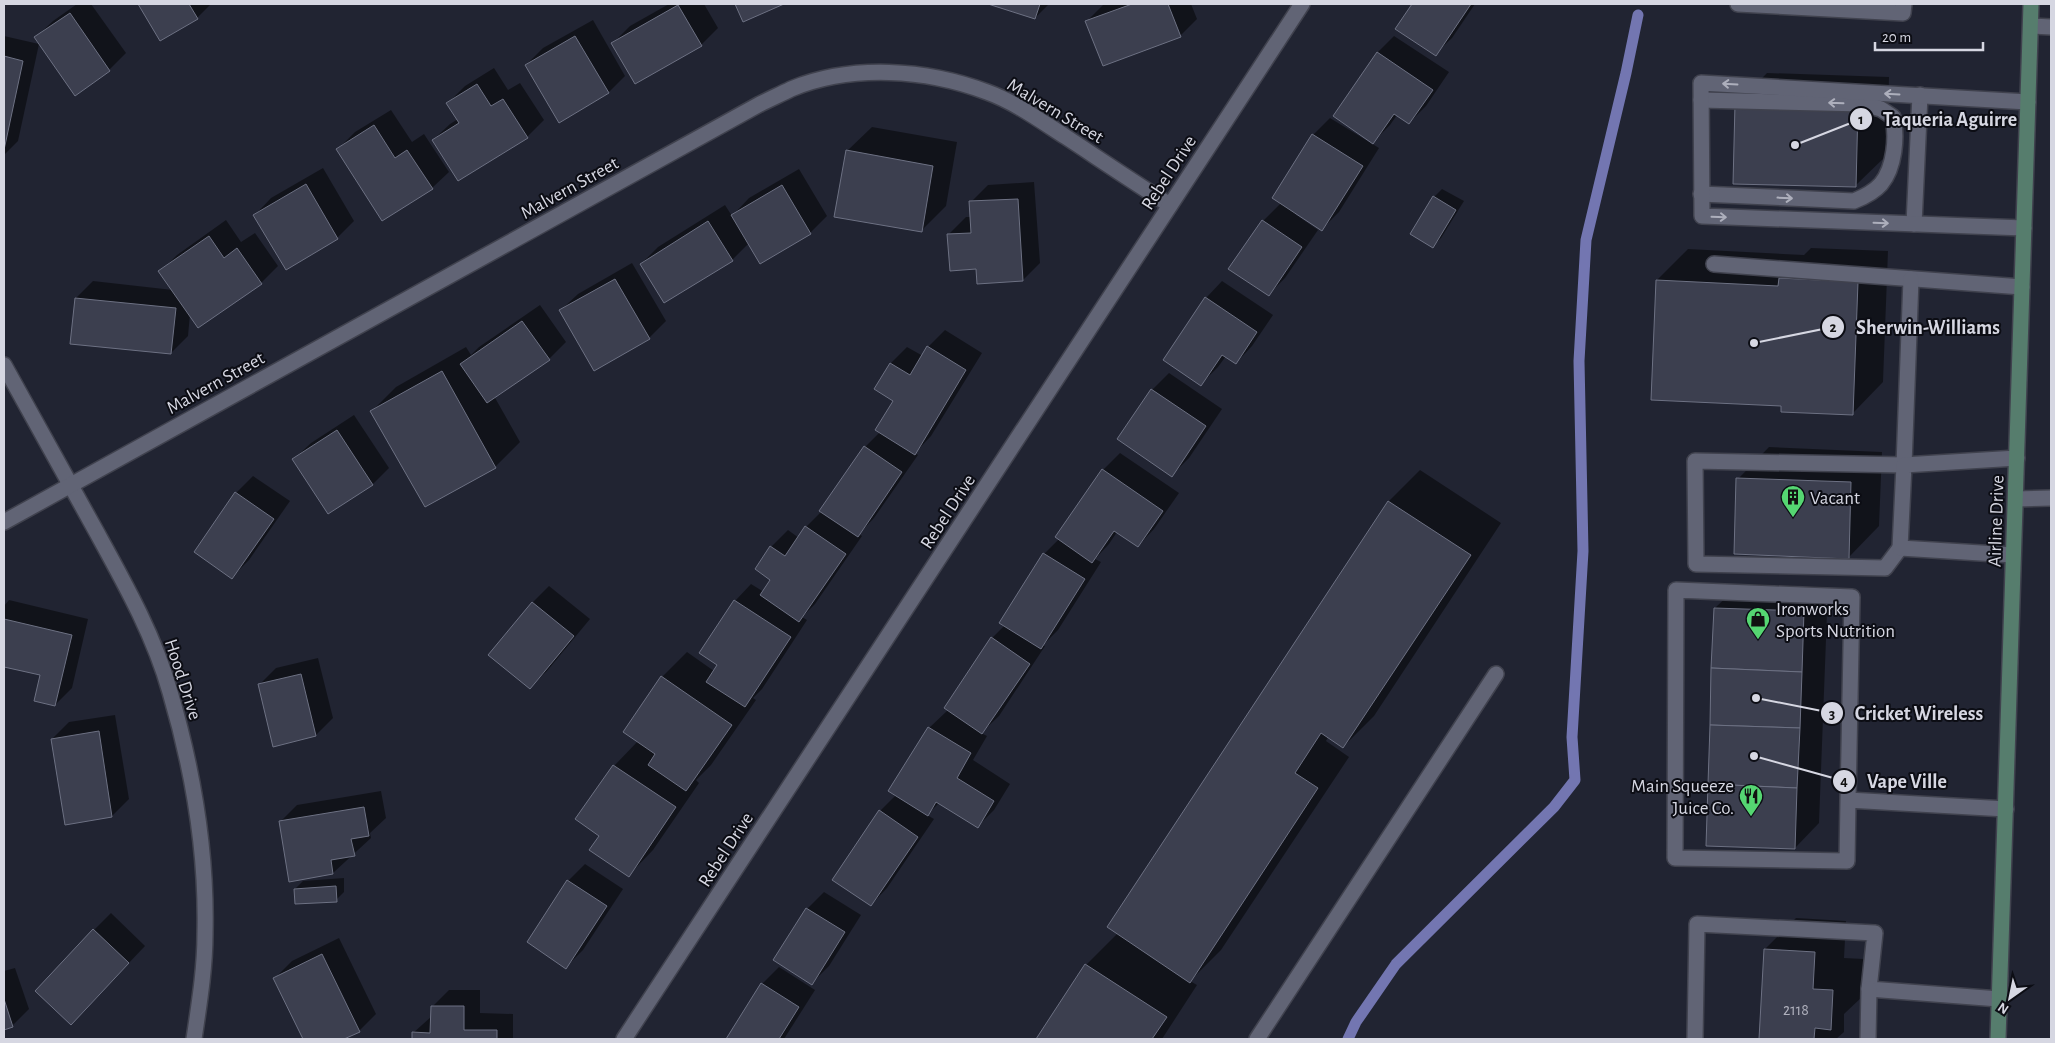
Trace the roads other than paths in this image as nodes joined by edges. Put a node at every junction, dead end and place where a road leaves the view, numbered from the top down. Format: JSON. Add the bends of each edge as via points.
{"nodes":[{"id":1,"x":1302,"y":4,"type":"edge"},
{"id":2,"x":1738,"y":4,"type":"edge"},
{"id":3,"x":2031,"y":4,"type":"edge"},
{"id":4,"x":1903,"y":8,"type":"edge"},
{"id":5,"x":2031,"y":26,"type":"junction"},
{"id":6,"x":2051,"y":27,"type":"edge"},
{"id":7,"x":1920,"y":95,"type":"junction"},
{"id":8,"x":1701,"y":100,"type":"junction"},
{"id":9,"x":2028,"y":102,"type":"junction"},
{"id":10,"x":1701,"y":194,"type":"junction"},
{"id":11,"x":1170,"y":205,"type":"junction"},
{"id":12,"x":1914,"y":224,"type":"junction"},
{"id":13,"x":2024,"y":228,"type":"junction"},
{"id":14,"x":1714,"y":264,"type":"dead end"},
{"id":15,"x":1911,"y":279,"type":"junction"},
{"id":16,"x":2022,"y":287,"type":"junction"},
{"id":17,"x":4,"y":365,"type":"edge"},
{"id":18,"x":2017,"y":458,"type":"junction"},
{"id":19,"x":1904,"y":465,"type":"junction"},
{"id":20,"x":70,"y":485,"type":"junction"},
{"id":21,"x":2016,"y":498,"type":"junction"},
{"id":22,"x":2051,"y":498,"type":"edge"},
{"id":23,"x":4,"y":522,"type":"edge"},
{"id":24,"x":1900,"y":548,"type":"junction"},
{"id":25,"x":2013,"y":555,"type":"junction"},
{"id":26,"x":1496,"y":674,"type":"dead end"},
{"id":27,"x":1848,"y":800,"type":"junction"},
{"id":28,"x":2006,"y":809,"type":"junction"},
{"id":29,"x":1869,"y":990,"type":"junction"},
{"id":30,"x":1999,"y":999,"type":"junction"},
{"id":31,"x":1695,"y":1038,"type":"dead end"},
{"id":32,"x":194,"y":1039,"type":"edge"},
{"id":33,"x":624,"y":1039,"type":"edge"},
{"id":34,"x":1257,"y":1039,"type":"edge"},
{"id":35,"x":1868,"y":1039,"type":"edge"},
{"id":36,"x":1998,"y":1039,"type":"edge"}],
"edges":[{"from":1,"to":11,"type":"street","name":"Rebel Drive"},
{"from":2,"to":4,"type":"street"},
{"from":3,"to":5,"type":"main road","name":"Airline Drive"},
{"from":5,"to":6,"type":"street"},
{"from":5,"to":9,"type":"main road","name":"Airline Drive"},
{"from":7,"to":8,"type":"street","one_way":true,"via":[[1701,83]]},
{"from":7,"to":9,"type":"street"},
{"from":7,"to":12,"type":"street"},
{"from":8,"to":10,"type":"street"},
{"from":10,"to":8,"type":"street","one_way":true,"via":[[1854,201],[1881,184],[1888,172],[1896,131],[1893,117],[1882,108],[1864,104]]},
{"from":9,"to":13,"type":"main road","name":"Airline Drive"},
{"from":10,"to":12,"type":"street","one_way":true,"via":[[1702,216]]},
{"from":11,"to":20,"type":"street","name":"Malvern Street","via":[[1025,111],[988,92],[920,75],[889,72],[825,79],[792,89],[733,119]]},
{"from":11,"to":33,"type":"street","name":"Rebel Drive"},
{"from":12,"to":13,"type":"street"},
{"from":13,"to":16,"type":"main road","name":"Airline Drive"},
{"from":14,"to":15,"type":"street"},
{"from":15,"to":16,"type":"street"},
{"from":15,"to":19,"type":"street"},
{"from":16,"to":18,"type":"main road","name":"Airline Drive"},
{"from":17,"to":20,"type":"street","name":"Hood Drive"},
{"from":18,"to":19,"type":"street"},
{"from":18,"to":21,"type":"main road","name":"Airline Drive"},
{"from":19,"to":24,"type":"street"},
{"from":19,"to":24,"type":"street","via":[[1695,461],[1696,564],[1885,568]]},
{"from":20,"to":23,"type":"street","name":"Malvern Street"},
{"from":20,"to":32,"type":"street","name":"Hood Drive","via":[[148,633],[170,690],[187,760],[204,866],[206,935]]},
{"from":21,"to":22,"type":"street"},
{"from":21,"to":25,"type":"main road","name":"Airline Drive"},
{"from":24,"to":25,"type":"street"},
{"from":25,"to":28,"type":"main road","name":"Airline Drive"},
{"from":26,"to":34,"type":"street"},
{"from":27,"to":27,"type":"street","via":[[1852,597],[1676,590],[1675,858],[1847,861]]},
{"from":27,"to":28,"type":"street"},
{"from":28,"to":30,"type":"main road","name":"Airline Drive"},
{"from":29,"to":30,"type":"street"},
{"from":29,"to":31,"type":"street","via":[[1874,933],[1697,924]]},
{"from":29,"to":35,"type":"street"},
{"from":30,"to":36,"type":"main road","name":"Airline Drive"}]}
